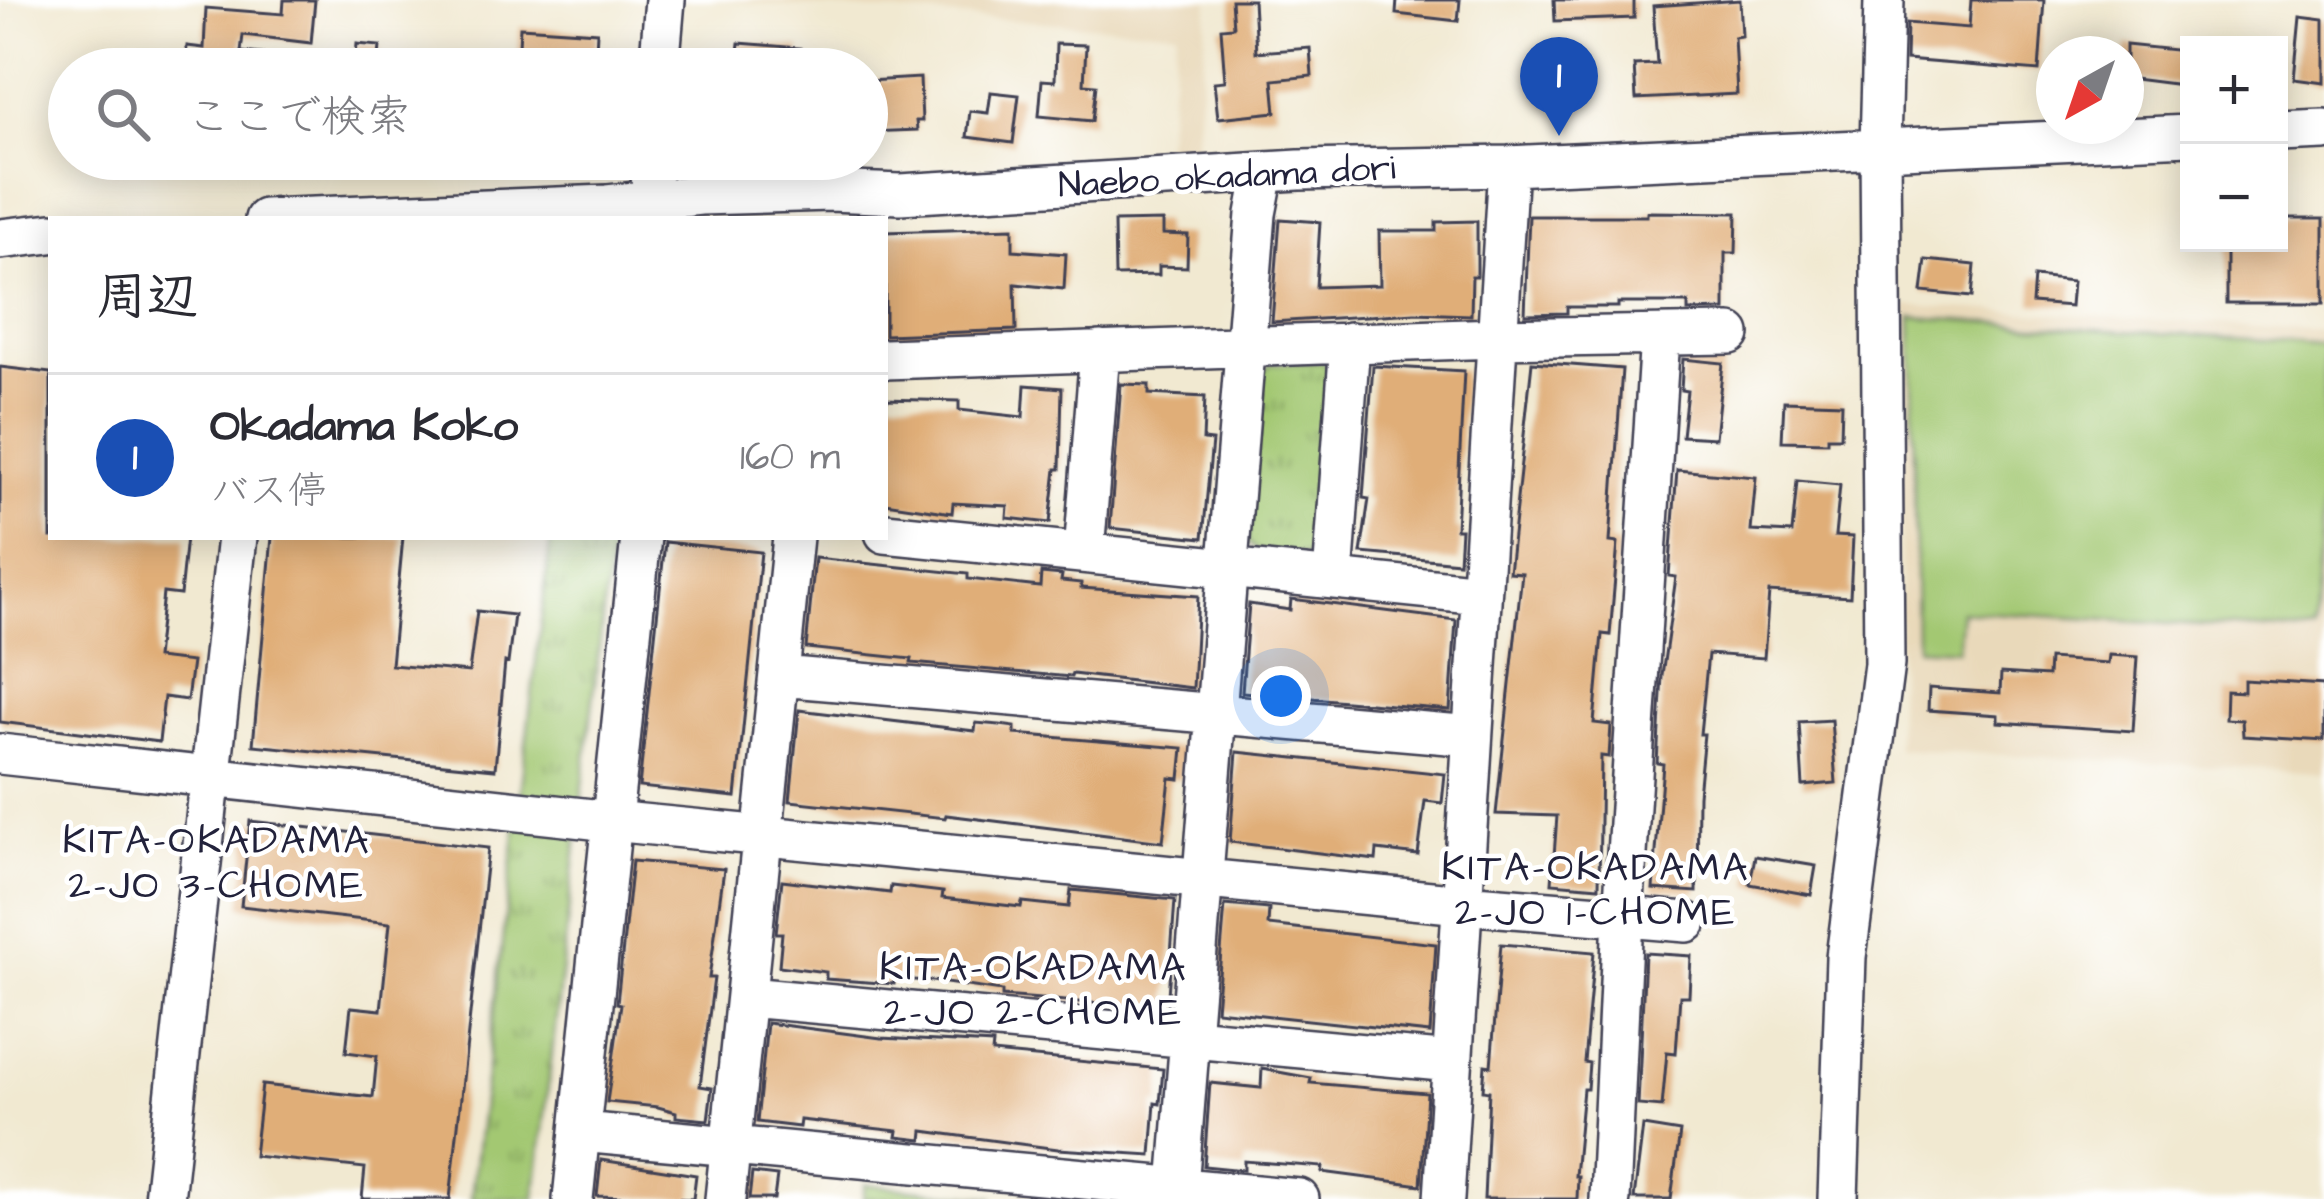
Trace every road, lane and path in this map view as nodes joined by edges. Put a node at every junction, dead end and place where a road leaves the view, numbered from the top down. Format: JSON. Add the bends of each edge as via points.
{"nodes":[{"id":1,"x":664,"y":0,"type":"edge"},
{"id":2,"x":1885,"y":0,"type":"edge"},
{"id":3,"x":660,"y":48,"type":"edge"},
{"id":4,"x":2324,"y":130,"type":"edge"},
{"id":5,"x":2288,"y":132,"type":"edge"},
{"id":6,"x":2180,"y":135,"type":"edge"},
{"id":7,"x":1880,"y":146,"type":"junction"},
{"id":8,"x":1508,"y":166,"type":"junction"},
{"id":9,"x":1264,"y":172,"type":"junction"},
{"id":10,"x":651,"y":180,"type":"edge"},
{"id":11,"x":829,"y":205,"type":"edge"},
{"id":12,"x":652,"y":210,"type":"edge"},
{"id":13,"x":397,"y":216,"type":"edge"},
{"id":14,"x":48,"y":232,"type":"edge"},
{"id":15,"x":0,"y":239,"type":"edge"},
{"id":16,"x":1730,"y":334,"type":"dead end"},
{"id":17,"x":1660,"y":336,"type":"junction"},
{"id":18,"x":1497,"y":338,"type":"junction"},
{"id":19,"x":1350,"y":342,"type":"junction"},
{"id":20,"x":1246,"y":346,"type":"junction"},
{"id":21,"x":1100,"y":351,"type":"junction"},
{"id":22,"x":888,"y":359,"type":"edge"},
{"id":23,"x":888,"y":532,"type":"edge"},
{"id":24,"x":237,"y":540,"type":"edge"},
{"id":25,"x":641,"y":540,"type":"edge"},
{"id":26,"x":793,"y":540,"type":"edge"},
{"id":27,"x":1084,"y":553,"type":"junction"},
{"id":28,"x":1230,"y":568,"type":"junction"},
{"id":29,"x":1333,"y":578,"type":"junction"},
{"id":30,"x":1481,"y":594,"type":"junction"},
{"id":31,"x":780,"y":676,"type":"junction"},
{"id":32,"x":1214,"y":713,"type":"junction"},
{"id":33,"x":1472,"y":736,"type":"junction"},
{"id":34,"x":0,"y":754,"type":"edge"},
{"id":35,"x":212,"y":780,"type":"junction"},
{"id":36,"x":611,"y":821,"type":"junction"},
{"id":37,"x":765,"y":836,"type":"junction"},
{"id":38,"x":1203,"y":879,"type":"junction"},
{"id":39,"x":1462,"y":904,"type":"junction"},
{"id":40,"x":1623,"y":917,"type":"junction"},
{"id":41,"x":1688,"y":922,"type":"dead end"},
{"id":42,"x":747,"y":997,"type":"junction"},
{"id":43,"x":1192,"y":1038,"type":"junction"},
{"id":44,"x":1452,"y":1062,"type":"junction"},
{"id":45,"x":581,"y":1132,"type":"junction"},
{"id":46,"x":731,"y":1143,"type":"junction"},
{"id":47,"x":1028,"y":1186,"type":"edge"},
{"id":48,"x":1178,"y":1194,"type":"edge"},
{"id":49,"x":164,"y":1199,"type":"edge"},
{"id":50,"x":573,"y":1199,"type":"edge"},
{"id":51,"x":725,"y":1199,"type":"edge"},
{"id":52,"x":1299,"y":1199,"type":"edge"},
{"id":53,"x":1444,"y":1199,"type":"edge"},
{"id":54,"x":1610,"y":1199,"type":"edge"},
{"id":55,"x":1838,"y":1199,"type":"edge"}],
"edges":[{"from":1,"to":3,"type":"street"},
{"from":2,"to":7,"type":"street"},
{"from":4,"to":5,"type":"street"},
{"from":6,"to":7,"type":"street","name":"Naebo okadama dori"},
{"from":7,"to":8,"type":"street","name":"Naebo okadama dori"},
{"from":7,"to":55,"type":"street","via":[[1884,664],[1846,957]]},
{"from":8,"to":9,"type":"street","name":"Naebo okadama dori"},
{"from":8,"to":18,"type":"street"},
{"from":9,"to":11,"type":"street","name":"Naebo okadama dori"},
{"from":9,"to":20,"type":"street"},
{"from":10,"to":12,"type":"street"},
{"from":11,"to":12,"type":"street","name":"Naebo okadama dori","via":[[700,195]]},
{"from":12,"to":13,"type":"street","name":"Naebo okadama dori"},
{"from":14,"to":15,"type":"street"},
{"from":16,"to":17,"type":"street"},
{"from":17,"to":18,"type":"street"},
{"from":17,"to":40,"type":"street"},
{"from":18,"to":19,"type":"street"},
{"from":18,"to":30,"type":"street"},
{"from":19,"to":20,"type":"street"},
{"from":19,"to":29,"type":"street"},
{"from":20,"to":21,"type":"street"},
{"from":20,"to":28,"type":"street"},
{"from":21,"to":22,"type":"street"},
{"from":21,"to":27,"type":"street"},
{"from":23,"to":27,"type":"street"},
{"from":24,"to":35,"type":"street"},
{"from":25,"to":36,"type":"street"},
{"from":26,"to":31,"type":"street"},
{"from":27,"to":28,"type":"street"},
{"from":28,"to":29,"type":"street"},
{"from":28,"to":32,"type":"street"},
{"from":29,"to":30,"type":"street"},
{"from":30,"to":33,"type":"street"},
{"from":31,"to":32,"type":"street"},
{"from":31,"to":37,"type":"street"},
{"from":32,"to":33,"type":"street"},
{"from":32,"to":38,"type":"street"},
{"from":33,"to":39,"type":"street"},
{"from":34,"to":35,"type":"street"},
{"from":35,"to":36,"type":"street"},
{"from":35,"to":49,"type":"street"},
{"from":36,"to":37,"type":"street"},
{"from":36,"to":45,"type":"street"},
{"from":37,"to":38,"type":"street"},
{"from":37,"to":42,"type":"street"},
{"from":38,"to":39,"type":"street"},
{"from":38,"to":43,"type":"street"},
{"from":39,"to":40,"type":"street"},
{"from":39,"to":44,"type":"street"},
{"from":40,"to":41,"type":"street"},
{"from":40,"to":54,"type":"street"},
{"from":42,"to":43,"type":"street"},
{"from":42,"to":46,"type":"street"},
{"from":43,"to":44,"type":"street"},
{"from":43,"to":48,"type":"street"},
{"from":44,"to":53,"type":"street"},
{"from":45,"to":46,"type":"street"},
{"from":45,"to":50,"type":"street"},
{"from":46,"to":47,"type":"street"},
{"from":46,"to":51,"type":"street"},
{"from":47,"to":48,"type":"street"},
{"from":48,"to":52,"type":"street"}]}
